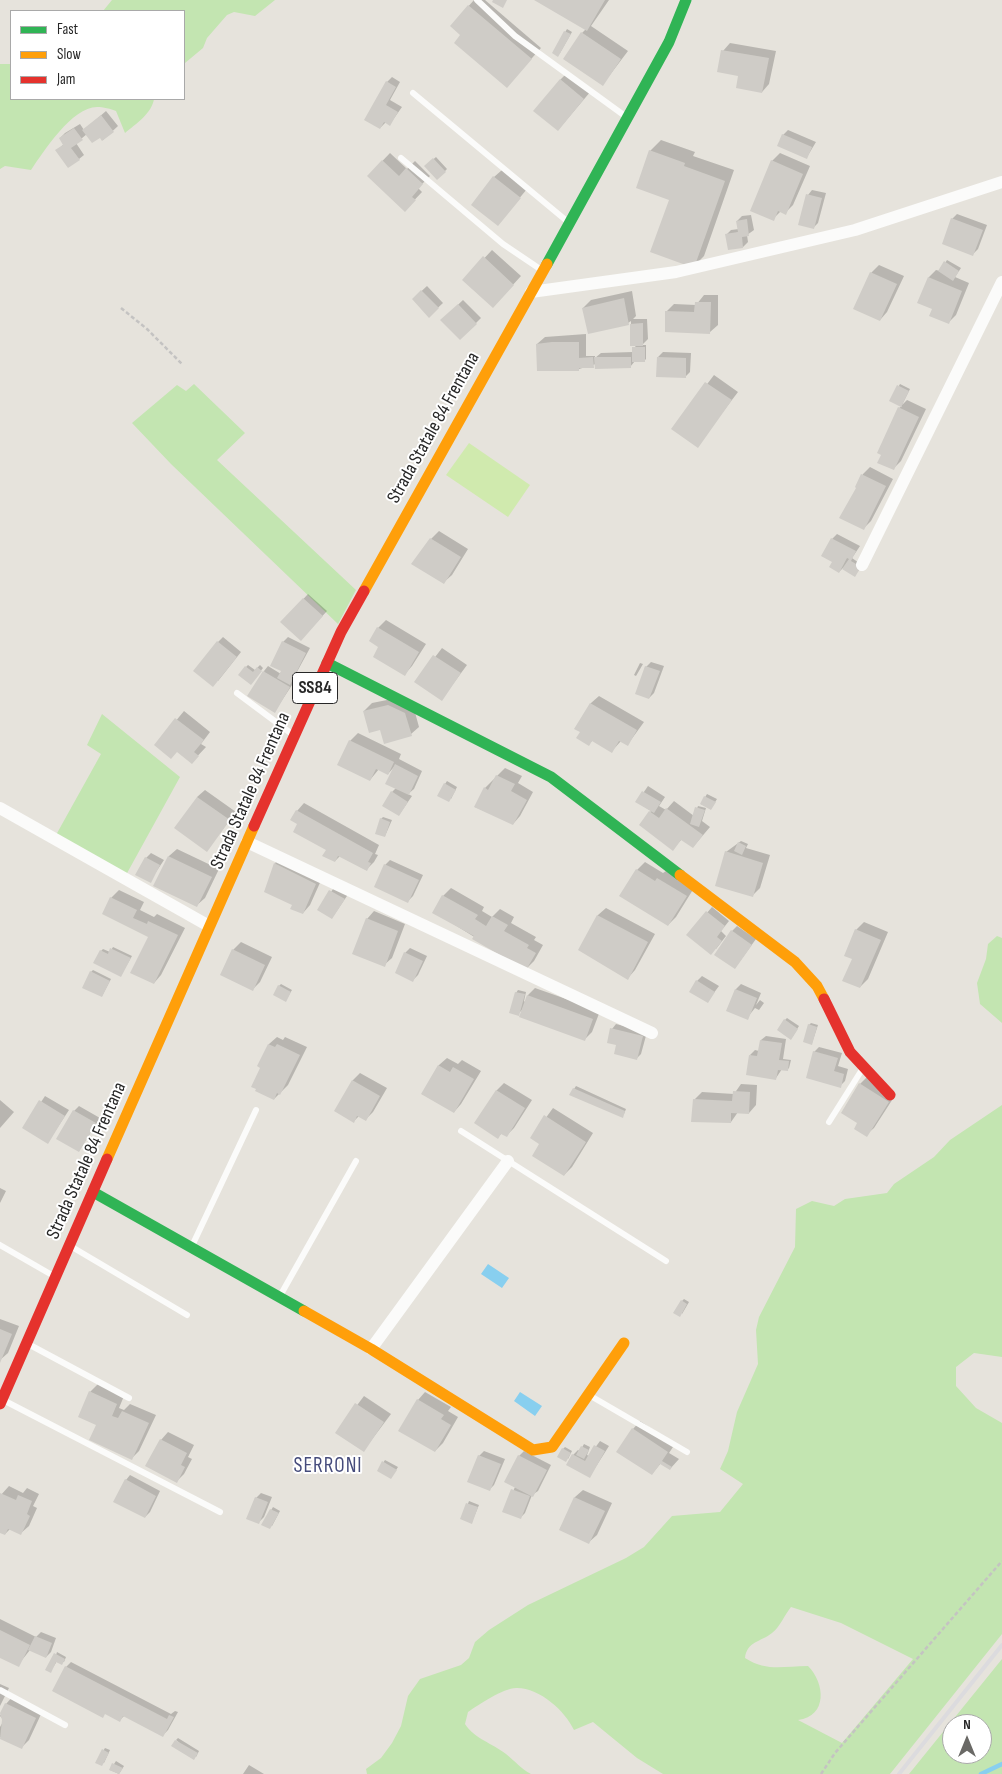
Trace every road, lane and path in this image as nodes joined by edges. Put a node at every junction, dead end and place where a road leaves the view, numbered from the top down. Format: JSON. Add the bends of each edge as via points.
{"nodes":[{"id":1,"x":477,"y":0,"type":"edge"},
{"id":2,"x":686,"y":0,"type":"edge"},
{"id":3,"x":413,"y":93,"type":"dead end"},
{"id":4,"x":628,"y":118,"type":"junction"},
{"id":5,"x":401,"y":158,"type":"dead end"},
{"id":6,"x":1002,"y":182,"type":"edge"},
{"id":7,"x":569,"y":222,"type":"junction"},
{"id":8,"x":542,"y":271,"type":"junction"},
{"id":9,"x":1002,"y":282,"type":"edge"},
{"id":10,"x":531,"y":292,"type":"junction"},
{"id":11,"x":121,"y":308,"type":"dead end"},
{"id":12,"x":183,"y":365,"type":"dead end"},
{"id":13,"x":862,"y":565,"type":"dead end"},
{"id":14,"x":327,"y":663,"type":"junction"},
{"id":15,"x":237,"y":693,"type":"dead end"},
{"id":16,"x":294,"y":735,"type":"junction"},
{"id":17,"x":0,"y":808,"type":"edge"},
{"id":18,"x":247,"y":842,"type":"junction"},
{"id":19,"x":209,"y":926,"type":"junction"},
{"id":20,"x":652,"y":1033,"type":"dead end"},
{"id":21,"x":863,"y":1068,"type":"junction"},
{"id":22,"x":890,"y":1095,"type":"dead end"},
{"id":23,"x":256,"y":1110,"type":"dead end"},
{"id":24,"x":829,"y":1122,"type":"dead end"},
{"id":25,"x":461,"y":1131,"type":"dead end"},
{"id":26,"x":356,"y":1161,"type":"dead end"},
{"id":27,"x":508,"y":1161,"type":"junction"},
{"id":28,"x":93,"y":1192,"type":"junction"},
{"id":29,"x":0,"y":1245,"type":"edge"},
{"id":30,"x":69,"y":1246,"type":"junction"},
{"id":31,"x":192,"y":1248,"type":"junction"},
{"id":32,"x":666,"y":1261,"type":"dead end"},
{"id":33,"x":56,"y":1277,"type":"junction"},
{"id":34,"x":280,"y":1297,"type":"junction"},
{"id":35,"x":187,"y":1315,"type":"dead end"},
{"id":36,"x":26,"y":1343,"type":"junction"},
{"id":37,"x":624,"y":1343,"type":"dead end"},
{"id":38,"x":371,"y":1349,"type":"junction"},
{"id":39,"x":588,"y":1394,"type":"junction"},
{"id":40,"x":129,"y":1398,"type":"dead end"},
{"id":41,"x":1,"y":1402,"type":"edge"},
{"id":42,"x":687,"y":1452,"type":"dead end"},
{"id":43,"x":220,"y":1512,"type":"dead end"},
{"id":44,"x":1002,"y":1561,"type":"edge"},
{"id":45,"x":0,"y":1690,"type":"edge"},
{"id":46,"x":65,"y":1726,"type":"dead end"},
{"id":47,"x":821,"y":1774,"type":"edge"}],
"edges":[{"from":1,"to":4,"type":"lane","via":[[515,36]]},
{"from":2,"to":4,"type":"main road","name":"Strada Statale 84 Frentana","number":"SS84","via":[[669,42]]},
{"from":3,"to":7,"type":"lane"},
{"from":4,"to":7,"type":"main road","name":"Strada Statale 84 Frentana","number":"SS84"},
{"from":5,"to":8,"type":"lane","via":[[503,244]]},
{"from":6,"to":10,"type":"street","via":[[855,230],[676,272]]},
{"from":7,"to":8,"type":"main road","name":"Strada Statale 84 Frentana","number":"SS84"},
{"from":8,"to":10,"type":"main road","name":"Strada Statale 84 Frentana","number":"SS84"},
{"from":9,"to":13,"type":"street"},
{"from":10,"to":14,"type":"main road","name":"Strada Statale 84 Frentana","number":"SS84","via":[[346,623]]},
{"from":11,"to":12,"type":"path"},
{"from":14,"to":16,"type":"main road","name":"Strada Statale 84 Frentana","number":"SS84"},
{"from":14,"to":21,"type":"main road","via":[[551,777],[795,962],[817,986],[850,1052]]},
{"from":15,"to":16,"type":"lane"},
{"from":16,"to":18,"type":"main road","name":"Strada Statale 84 Frentana","number":"SS84"},
{"from":17,"to":19,"type":"street"},
{"from":18,"to":19,"type":"main road","name":"Strada Statale 84 Frentana","number":"SS84"},
{"from":18,"to":20,"type":"street"},
{"from":19,"to":28,"type":"main road","name":"Strada Statale 84 Frentana","number":"SS84"},
{"from":21,"to":22,"type":"main road"},
{"from":21,"to":24,"type":"lane"},
{"from":23,"to":31,"type":"lane"},
{"from":25,"to":27,"type":"lane"},
{"from":26,"to":34,"type":"lane"},
{"from":27,"to":32,"type":"lane"},
{"from":27,"to":38,"type":"street"},
{"from":28,"to":30,"type":"main road","name":"Strada Statale 84 Frentana","number":"SS84"},
{"from":28,"to":31,"type":"main road"},
{"from":29,"to":33,"type":"lane"},
{"from":30,"to":33,"type":"main road","name":"Strada Statale 84 Frentana","number":"SS84"},
{"from":30,"to":35,"type":"lane"},
{"from":31,"to":34,"type":"main road"},
{"from":33,"to":36,"type":"main road","name":"Strada Statale 84 Frentana","number":"SS84"},
{"from":34,"to":38,"type":"main road"},
{"from":36,"to":40,"type":"lane"},
{"from":36,"to":41,"type":"main road","name":"Strada Statale 84 Frentana","number":"SS84"},
{"from":37,"to":39,"type":"main road"},
{"from":38,"to":39,"type":"main road","via":[[533,1450],[552,1447]]},
{"from":39,"to":42,"type":"lane"},
{"from":41,"to":43,"type":"lane"},
{"from":44,"to":47,"type":"path","via":[[835,1753]]},
{"from":45,"to":46,"type":"lane"}]}
